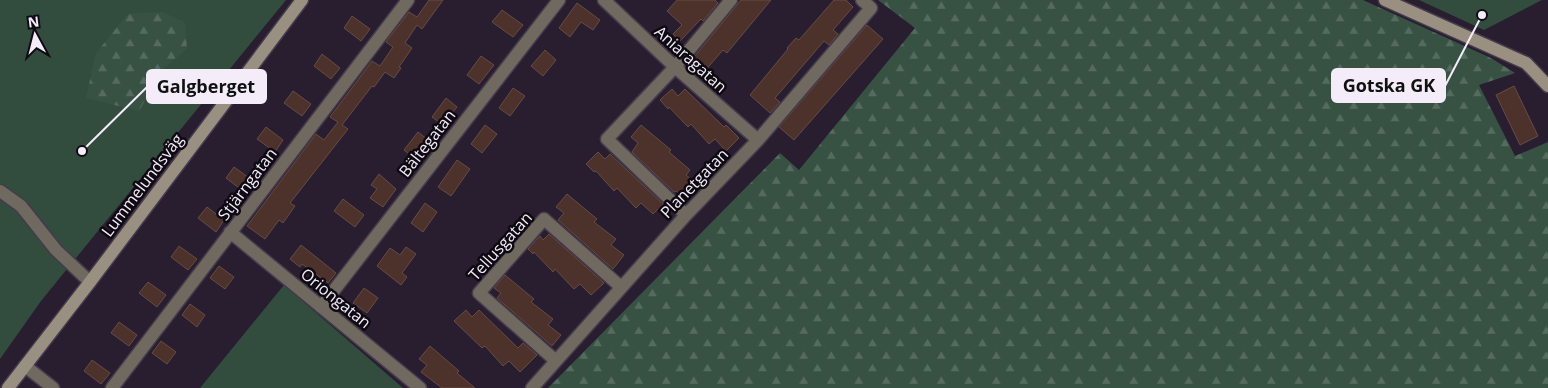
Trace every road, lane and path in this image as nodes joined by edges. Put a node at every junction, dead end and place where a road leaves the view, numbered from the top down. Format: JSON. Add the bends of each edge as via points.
{"nodes":[{"id":1,"x":302,"y":0,"type":"edge"},
{"id":2,"x":408,"y":0,"type":"edge"},
{"id":3,"x":559,"y":0,"type":"edge"},
{"id":4,"x":604,"y":0,"type":"edge"},
{"id":5,"x":730,"y":0,"type":"edge"},
{"id":6,"x":862,"y":0,"type":"edge"},
{"id":7,"x":1385,"y":0,"type":"edge"},
{"id":8,"x":675,"y":67,"type":"junction"},
{"id":9,"x":1548,"y":86,"type":"edge"},
{"id":10,"x":758,"y":140,"type":"junction"},
{"id":11,"x":0,"y":191,"type":"edge"},
{"id":12,"x":686,"y":214,"type":"junction"},
{"id":13,"x":230,"y":232,"type":"junction"},
{"id":14,"x":90,"y":282,"type":"junction"},
{"id":15,"x":621,"y":287,"type":"junction"},
{"id":16,"x":321,"y":306,"type":"junction"},
{"id":17,"x":556,"y":361,"type":"junction"},
{"id":18,"x":25,"y":366,"type":"junction"},
{"id":19,"x":8,"y":388,"type":"edge"},
{"id":20,"x":54,"y":388,"type":"edge"},
{"id":21,"x":112,"y":388,"type":"edge"},
{"id":22,"x":420,"y":388,"type":"edge"},
{"id":23,"x":532,"y":388,"type":"edge"}],
"edges":[{"from":1,"to":14,"type":"main road","name":"Lummelundsväg"},
{"from":2,"to":13,"type":"street","name":"Stjärngatan"},
{"from":3,"to":16,"type":"street","name":"Bältegatan"},
{"from":4,"to":8,"type":"street","name":"Aniaragatan"},
{"from":5,"to":8,"type":"street"},
{"from":6,"to":10,"type":"street","name":"Planetgatan","via":[[871,8]]},
{"from":7,"to":9,"type":"main road","via":[[1526,63]]},
{"from":8,"to":10,"type":"street","name":"Aniaragatan"},
{"from":8,"to":12,"type":"street","via":[[607,139]]},
{"from":10,"to":12,"type":"street","name":"Planetgatan"},
{"from":11,"to":14,"type":"street","via":[[21,206],[56,250]]},
{"from":12,"to":15,"type":"street","name":"Planetgatan"},
{"from":13,"to":16,"type":"street","name":"Oriongatan"},
{"from":13,"to":21,"type":"street","name":"Stjärngatan"},
{"from":14,"to":18,"type":"main road","name":"Lummelundsväg"},
{"from":15,"to":17,"type":"street","name":"Planetgatan"},
{"from":15,"to":17,"type":"street","name":"Tellusgatan","via":[[544,219],[485,285],[479,292]]},
{"from":16,"to":22,"type":"street","name":"Oriongatan"},
{"from":17,"to":23,"type":"street","name":"Planetgatan"},
{"from":18,"to":19,"type":"main road","name":"Lummelundsväg"},
{"from":18,"to":20,"type":"street"}]}
